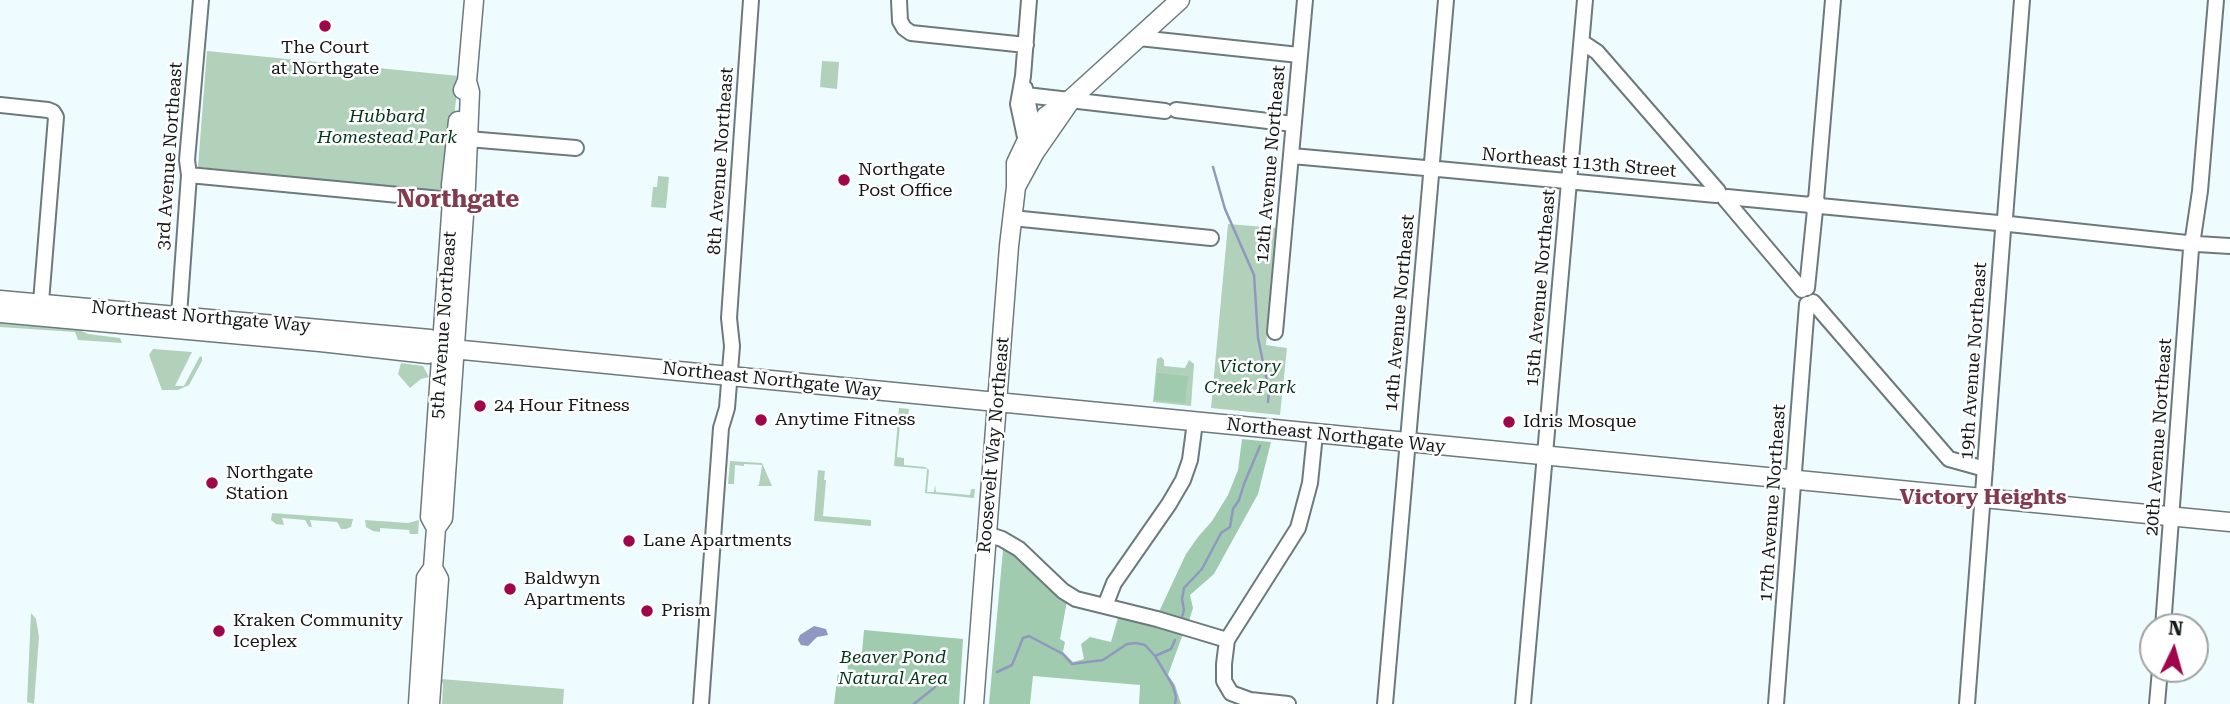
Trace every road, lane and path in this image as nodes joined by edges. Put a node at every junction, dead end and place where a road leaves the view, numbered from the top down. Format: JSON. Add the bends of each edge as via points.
{"nodes":[{"id":1,"x":201,"y":0,"type":"edge"},
{"id":2,"x":474,"y":0,"type":"edge"},
{"id":3,"x":751,"y":0,"type":"edge"},
{"id":4,"x":900,"y":0,"type":"edge"},
{"id":5,"x":1029,"y":0,"type":"edge"},
{"id":6,"x":1180,"y":0,"type":"edge"},
{"id":7,"x":1305,"y":0,"type":"edge"},
{"id":8,"x":1446,"y":0,"type":"edge"},
{"id":9,"x":1585,"y":0,"type":"edge"},
{"id":10,"x":1833,"y":0,"type":"edge"},
{"id":11,"x":2022,"y":0,"type":"edge"},
{"id":12,"x":2216,"y":0,"type":"edge"},
{"id":13,"x":1139,"y":38,"type":"junction"},
{"id":14,"x":1581,"y":42,"type":"junction"},
{"id":15,"x":1026,"y":45,"type":"junction"},
{"id":16,"x":1299,"y":55,"type":"junction"},
{"id":17,"x":1023,"y":76,"type":"junction"},
{"id":18,"x":467,"y":81,"type":"junction"},
{"id":19,"x":1026,"y":95,"type":"junction"},
{"id":20,"x":1071,"y":99,"type":"junction"},
{"id":21,"x":0,"y":105,"type":"edge"},
{"id":22,"x":1293,"y":124,"type":"junction"},
{"id":23,"x":468,"y":139,"type":"junction"},
{"id":24,"x":1032,"y":142,"type":"junction"},
{"id":25,"x":576,"y":148,"type":"dead end"},
{"id":26,"x":1292,"y":156,"type":"junction"},
{"id":27,"x":1431,"y":168,"type":"junction"},
{"id":28,"x":188,"y":175,"type":"junction"},
{"id":29,"x":1570,"y":183,"type":"junction"},
{"id":30,"x":1721,"y":195,"type":"junction"},
{"id":31,"x":458,"y":201,"type":"junction"},
{"id":32,"x":1815,"y":205,"type":"junction"},
{"id":33,"x":1012,"y":218,"type":"junction"},
{"id":34,"x":2004,"y":224,"type":"junction"},
{"id":35,"x":1211,"y":237,"type":"dead end"},
{"id":36,"x":2192,"y":244,"type":"junction"},
{"id":37,"x":2230,"y":246,"type":"edge"},
{"id":38,"x":1807,"y":296,"type":"junction"},
{"id":39,"x":0,"y":300,"type":"edge"},
{"id":40,"x":41,"y":302,"type":"junction"},
{"id":41,"x":0,"y":313,"type":"edge"},
{"id":42,"x":179,"y":315,"type":"junction"},
{"id":43,"x":267,"y":323,"type":"junction"},
{"id":44,"x":138,"y":327,"type":"junction"},
{"id":45,"x":1275,"y":332,"type":"dead end"},
{"id":46,"x":216,"y":333,"type":"junction"},
{"id":47,"x":449,"y":348,"type":"junction"},
{"id":48,"x":725,"y":375,"type":"junction"},
{"id":49,"x":997,"y":401,"type":"junction"},
{"id":50,"x":1195,"y":422,"type":"junction"},
{"id":51,"x":1315,"y":435,"type":"junction"},
{"id":52,"x":1409,"y":444,"type":"junction"},
{"id":53,"x":1546,"y":456,"type":"junction"},
{"id":54,"x":1985,"y":469,"type":"junction"},
{"id":55,"x":1793,"y":480,"type":"junction"},
{"id":56,"x":1983,"y":498,"type":"junction"},
{"id":57,"x":2172,"y":518,"type":"junction"},
{"id":58,"x":2230,"y":522,"type":"edge"},
{"id":59,"x":987,"y":534,"type":"junction"},
{"id":60,"x":433,"y":568,"type":"junction"},
{"id":61,"x":1105,"y":606,"type":"junction"},
{"id":62,"x":2164,"y":613,"type":"edge"},
{"id":63,"x":1227,"y":640,"type":"junction"},
{"id":64,"x":2159,"y":683,"type":"edge"},
{"id":65,"x":418,"y":704,"type":"edge"},
{"id":66,"x":430,"y":704,"type":"edge"},
{"id":67,"x":701,"y":704,"type":"edge"},
{"id":68,"x":974,"y":704,"type":"edge"},
{"id":69,"x":1288,"y":704,"type":"edge"},
{"id":70,"x":1385,"y":704,"type":"edge"},
{"id":71,"x":1523,"y":704,"type":"edge"},
{"id":72,"x":1776,"y":704,"type":"edge"},
{"id":73,"x":1967,"y":704,"type":"edge"},
{"id":74,"x":2157,"y":704,"type":"edge"}],
"edges":[{"from":1,"to":28,"type":"street","name":"3rd Avenue Northeast"},
{"from":2,"to":18,"type":"main road","name":"5th Avenue Northeast"},
{"from":3,"to":48,"type":"street","name":"8th Avenue Northeast","via":[[728,324],[732,346]]},
{"from":4,"to":15,"type":"street","via":[[902,25],[911,33]]},
{"from":5,"to":15,"type":"street"},
{"from":6,"to":13,"type":"main road","name":"Roosevelt Way Northeast"},
{"from":7,"to":16,"type":"street","name":"12th Avenue Northeast"},
{"from":8,"to":27,"type":"street","name":"14th Avenue Northeast"},
{"from":9,"to":14,"type":"street","name":"15th Avenue Northeast"},
{"from":10,"to":32,"type":"street","name":"17th Avenue Northeast"},
{"from":11,"to":34,"type":"street","name":"19th Avenue Northeast"},
{"from":12,"to":36,"type":"street","name":"20th Avenue Northeast"},
{"from":13,"to":16,"type":"street"},
{"from":13,"to":20,"type":"main road","name":"Roosevelt Way Northeast"},
{"from":14,"to":29,"type":"street","name":"15th Avenue Northeast"},
{"from":14,"to":30,"type":"street","via":[[1597,52]]},
{"from":15,"to":17,"type":"street"},
{"from":16,"to":22,"type":"street","name":"12th Avenue Northeast"},
{"from":17,"to":19,"type":"street"},
{"from":17,"to":24,"type":"street","via":[[1018,110]]},
{"from":18,"to":23,"type":"main road","name":"5th Avenue Northeast"},
{"from":18,"to":31,"type":"main road","name":"5th Avenue Northeast","via":[[451,185]]},
{"from":19,"to":20,"type":"street"},
{"from":19,"to":24,"type":"street"},
{"from":20,"to":22,"type":"street"},
{"from":20,"to":24,"type":"main road","name":"Roosevelt Way Northeast","via":[[1064,113]]},
{"from":21,"to":40,"type":"street","via":[[53,112],[56,121]]},
{"from":22,"to":26,"type":"street","name":"12th Avenue Northeast"},
{"from":23,"to":25,"type":"street"},
{"from":23,"to":31,"type":"main road","name":"5th Avenue Northeast"},
{"from":24,"to":33,"type":"main road","name":"Roosevelt Way Northeast","via":[[1016,187]]},
{"from":26,"to":27,"type":"street","name":"Northeast 113th Street"},
{"from":26,"to":45,"type":"street","name":"12th Avenue Northeast"},
{"from":27,"to":29,"type":"street","name":"Northeast 113th Street"},
{"from":27,"to":52,"type":"street","name":"14th Avenue Northeast"},
{"from":28,"to":31,"type":"street"},
{"from":28,"to":42,"type":"street","name":"3rd Avenue Northeast"},
{"from":29,"to":30,"type":"street","name":"Northeast 113th Street"},
{"from":29,"to":53,"type":"street","name":"15th Avenue Northeast"},
{"from":30,"to":32,"type":"street","name":"Northeast 113th Street"},
{"from":30,"to":38,"type":"street"},
{"from":31,"to":47,"type":"main road","name":"5th Avenue Northeast"},
{"from":32,"to":34,"type":"street","name":"Northeast 113th Street"},
{"from":32,"to":38,"type":"street","name":"17th Avenue Northeast"},
{"from":33,"to":35,"type":"street"},
{"from":33,"to":49,"type":"main road","name":"Roosevelt Way Northeast"},
{"from":34,"to":36,"type":"street","name":"Northeast 113th Street"},
{"from":34,"to":54,"type":"street","name":"19th Avenue Northeast"},
{"from":36,"to":37,"type":"street","name":"Northeast 113th Street"},
{"from":36,"to":57,"type":"street","name":"20th Avenue Northeast"},
{"from":38,"to":54,"type":"street","via":[[1949,459]]},
{"from":38,"to":55,"type":"street","name":"17th Avenue Northeast"},
{"from":39,"to":40,"type":"main road","name":"Northeast Northgate Way"},
{"from":40,"to":42,"type":"main road","name":"Northeast Northgate Way"},
{"from":41,"to":44,"type":"main road","name":"Northeast Northgate Way"},
{"from":42,"to":43,"type":"main road","name":"Northeast Northgate Way"},
{"from":42,"to":44,"type":"main road","via":[[172,323]]},
{"from":43,"to":46,"type":"main road","via":[[223,328]]},
{"from":43,"to":47,"type":"main road","name":"Northeast Northgate Way","via":[[430,339]]},
{"from":44,"to":46,"type":"main road","name":"Northeast Northgate Way"},
{"from":46,"to":47,"type":"main road","name":"Northeast Northgate Way","via":[[428,354]]},
{"from":47,"to":48,"type":"main road","name":"Northeast Northgate Way"},
{"from":47,"to":60,"type":"main road","name":"5th Avenue Northeast","via":[[430,517],[436,528]]},
{"from":48,"to":49,"type":"main road","name":"Northeast Northgate Way"},
{"from":48,"to":67,"type":"street","name":"8th Avenue Northeast","via":[[727,408],[721,428]]},
{"from":49,"to":50,"type":"main road","name":"Northeast Northgate Way"},
{"from":49,"to":59,"type":"main road","name":"Roosevelt Way Northeast"},
{"from":50,"to":51,"type":"main road","name":"Northeast Northgate Way"},
{"from":50,"to":61,"type":"street","via":[[1183,480],[1114,583]]},
{"from":51,"to":52,"type":"main road","name":"Northeast Northgate Way"},
{"from":51,"to":63,"type":"street","via":[[1310,483],[1298,528]]},
{"from":52,"to":53,"type":"main road","name":"Northeast Northgate Way"},
{"from":52,"to":70,"type":"street","name":"14th Avenue Northeast"},
{"from":53,"to":55,"type":"main road","name":"Northeast Northgate Way"},
{"from":53,"to":71,"type":"street","name":"15th Avenue Northeast"},
{"from":54,"to":56,"type":"street","name":"19th Avenue Northeast"},
{"from":55,"to":56,"type":"main road","name":"Northeast Northgate Way"},
{"from":55,"to":72,"type":"street","name":"17th Avenue Northeast"},
{"from":56,"to":57,"type":"main road","name":"Northeast Northgate Way"},
{"from":56,"to":73,"type":"street","name":"19th Avenue Northeast"},
{"from":57,"to":58,"type":"main road","name":"Northeast Northgate Way"},
{"from":57,"to":62,"type":"street","name":"20th Avenue Northeast"},
{"from":59,"to":61,"type":"street","via":[[1019,549],[1069,595]]},
{"from":59,"to":68,"type":"main road","name":"Roosevelt Way Northeast"},
{"from":60,"to":65,"type":"main road","name":"5th Avenue Northeast","via":[[426,578]]},
{"from":60,"to":66,"type":"main road","name":"5th Avenue Northeast","via":[[439,579]]},
{"from":61,"to":63,"type":"street"},
{"from":63,"to":69,"type":"street","via":[[1224,681],[1231,693]]},
{"from":64,"to":74,"type":"street"}]}
